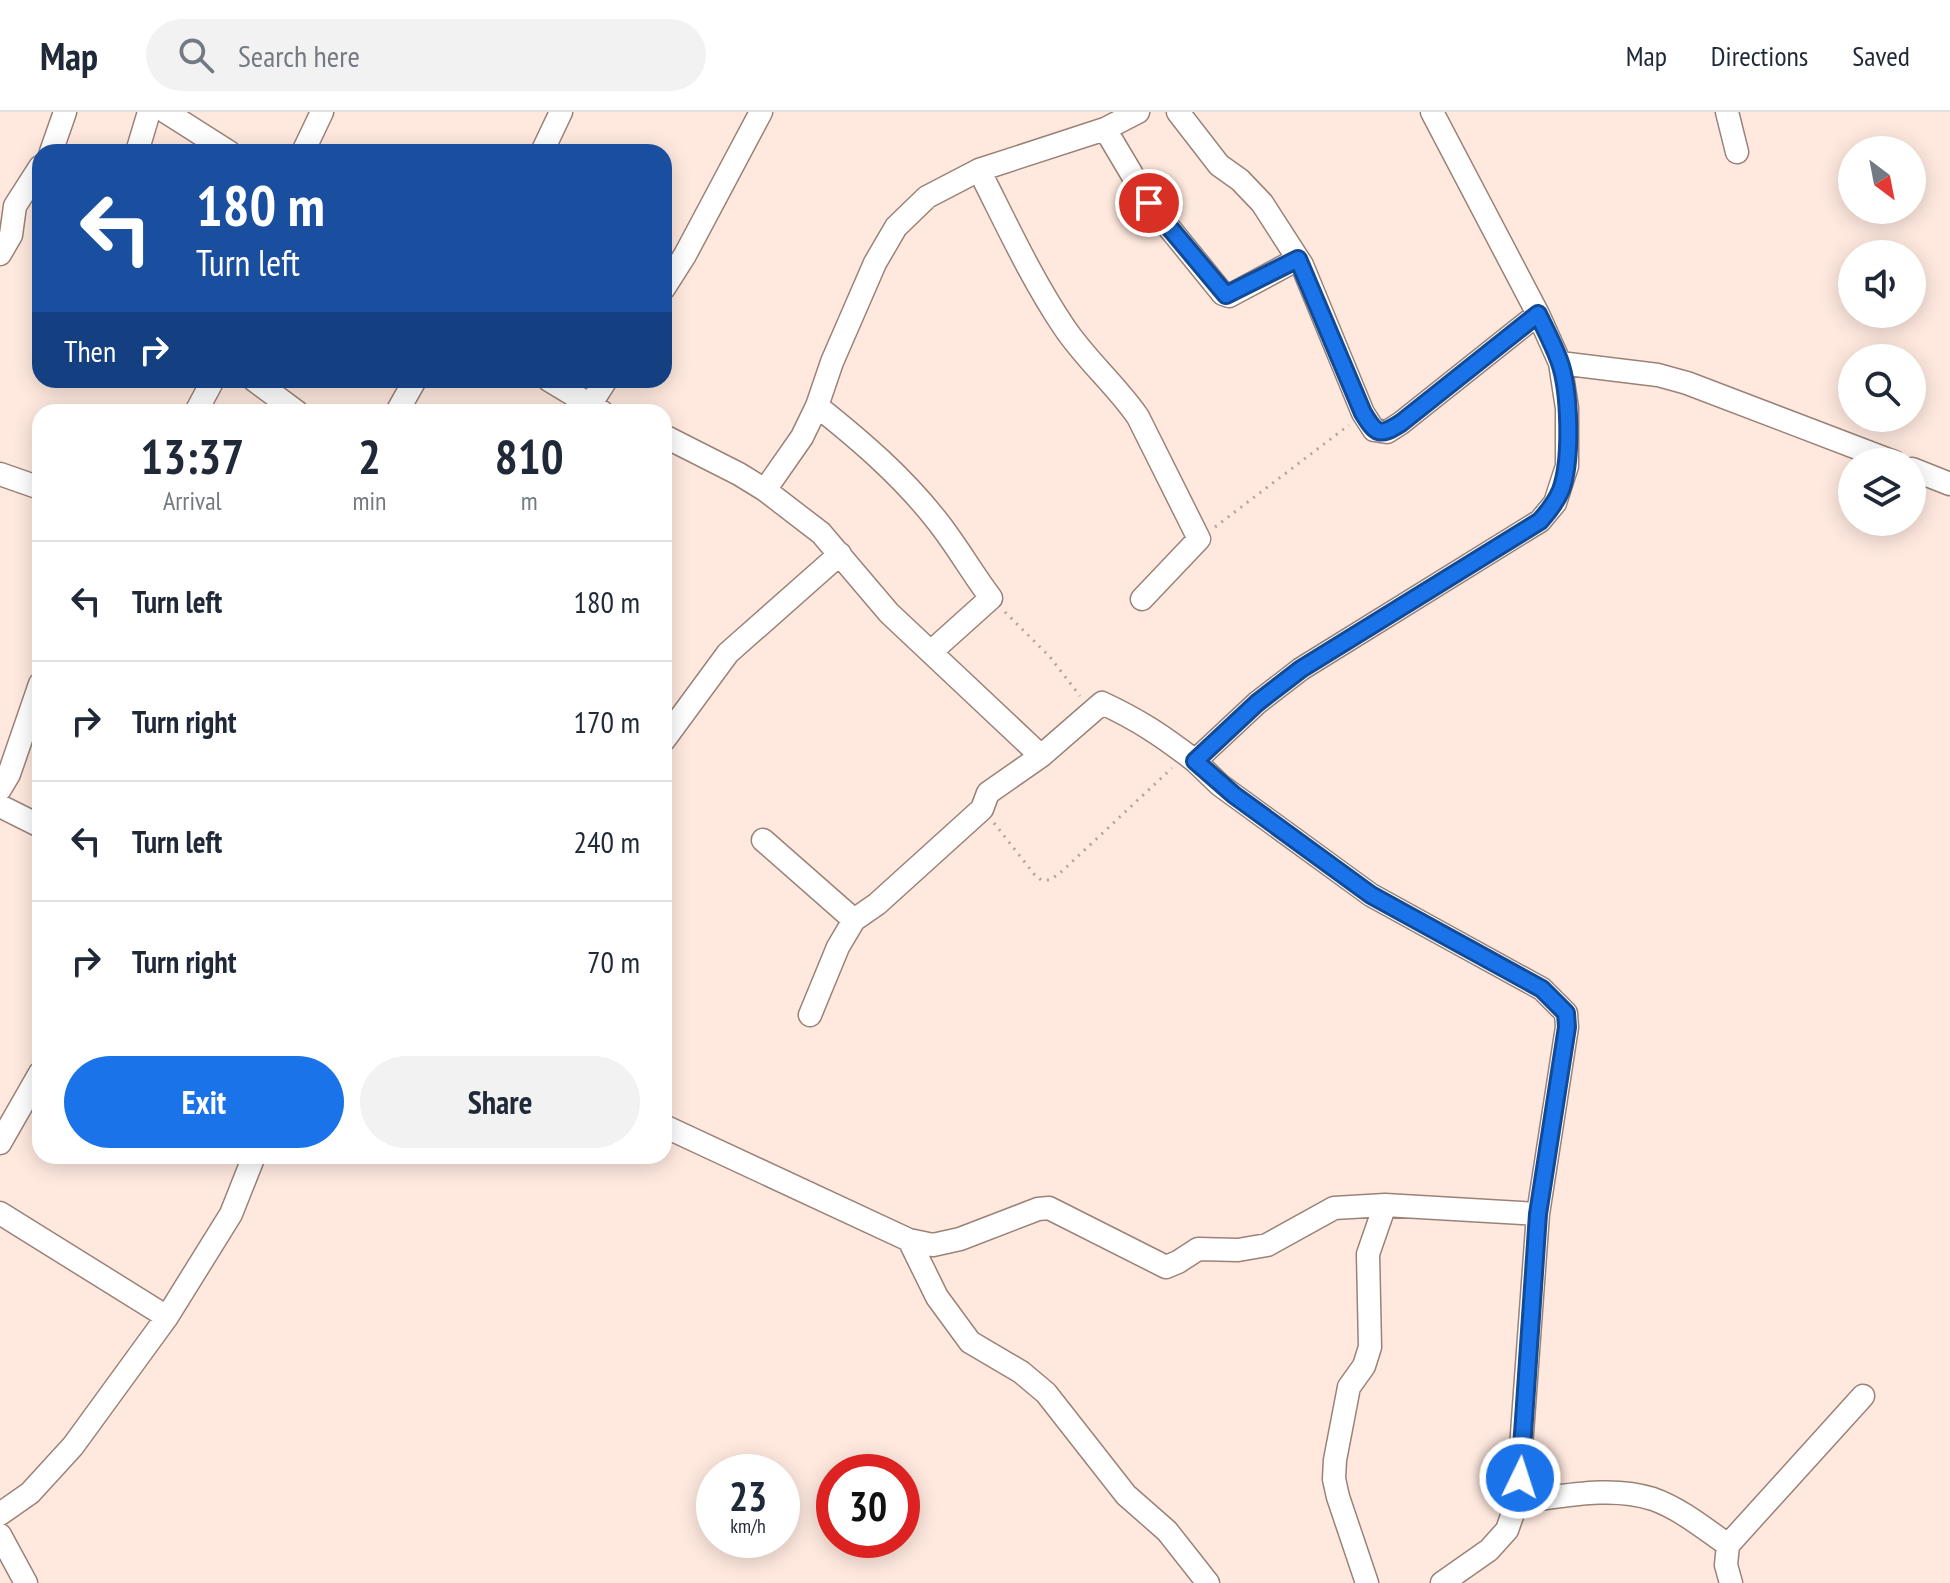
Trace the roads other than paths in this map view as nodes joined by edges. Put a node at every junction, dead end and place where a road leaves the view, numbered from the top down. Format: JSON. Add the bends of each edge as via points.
{"nodes":[{"id":1,"x":65,"y":112,"type":"edge"},
{"id":2,"x":149,"y":112,"type":"edge"},
{"id":3,"x":166,"y":112,"type":"edge"},
{"id":4,"x":322,"y":112,"type":"edge"},
{"id":5,"x":561,"y":112,"type":"edge"},
{"id":6,"x":761,"y":112,"type":"edge"},
{"id":7,"x":1138,"y":112,"type":"edge"},
{"id":8,"x":1178,"y":112,"type":"edge"},
{"id":9,"x":1432,"y":112,"type":"edge"},
{"id":10,"x":1727,"y":112,"type":"edge"},
{"id":11,"x":1105,"y":129,"type":"junction"},
{"id":12,"x":54,"y":144,"type":"edge"},
{"id":13,"x":139,"y":144,"type":"edge"},
{"id":14,"x":216,"y":144,"type":"edge"},
{"id":15,"x":307,"y":144,"type":"edge"},
{"id":16,"x":546,"y":144,"type":"edge"},
{"id":17,"x":1737,"y":152,"type":"dead end"},
{"id":18,"x":979,"y":170,"type":"junction"},
{"id":19,"x":32,"y":179,"type":"edge"},
{"id":20,"x":0,"y":254,"type":"edge"},
{"id":21,"x":1298,"y":259,"type":"junction"},
{"id":22,"x":672,"y":275,"type":"edge"},
{"id":23,"x":1538,"y":314,"type":"junction"},
{"id":24,"x":1560,"y":363,"type":"junction"},
{"id":25,"x":265,"y":388,"type":"edge"},
{"id":26,"x":562,"y":388,"type":"edge"},
{"id":27,"x":286,"y":404,"type":"edge"},
{"id":28,"x":589,"y":404,"type":"edge"},
{"id":29,"x":817,"y":406,"type":"junction"},
{"id":30,"x":672,"y":440,"type":"edge"},
{"id":31,"x":1857,"y":448,"type":"edge"},
{"id":32,"x":0,"y":474,"type":"edge"},
{"id":33,"x":1926,"y":475,"type":"edge"},
{"id":34,"x":1950,"y":484,"type":"edge"},
{"id":35,"x":32,"y":485,"type":"edge"},
{"id":36,"x":765,"y":490,"type":"junction"},
{"id":37,"x":840,"y":554,"type":"junction"},
{"id":38,"x":1142,"y":599,"type":"dead end"},
{"id":39,"x":932,"y":651,"type":"junction"},
{"id":40,"x":32,"y":707,"type":"edge"},
{"id":41,"x":672,"y":729,"type":"edge"},
{"id":42,"x":1041,"y":756,"type":"junction"},
{"id":43,"x":1191,"y":758,"type":"junction"},
{"id":44,"x":0,"y":789,"type":"edge"},
{"id":45,"x":0,"y":806,"type":"edge"},
{"id":46,"x":32,"y":822,"type":"edge"},
{"id":47,"x":763,"y":840,"type":"dead end"},
{"id":48,"x":854,"y":920,"type":"junction"},
{"id":49,"x":810,"y":1015,"type":"dead end"},
{"id":50,"x":32,"y":1087,"type":"edge"},
{"id":51,"x":672,"y":1130,"type":"edge"},
{"id":52,"x":0,"y":1143,"type":"edge"},
{"id":53,"x":251,"y":1164,"type":"edge"},
{"id":54,"x":1385,"y":1205,"type":"junction"},
{"id":55,"x":0,"y":1213,"type":"edge"},
{"id":56,"x":1538,"y":1214,"type":"junction"},
{"id":57,"x":909,"y":1240,"type":"junction"},
{"id":58,"x":167,"y":1317,"type":"junction"},
{"id":59,"x":1863,"y":1396,"type":"dead end"},
{"id":60,"x":1517,"y":1502,"type":"junction"},
{"id":61,"x":0,"y":1514,"type":"edge"},
{"id":62,"x":0,"y":1535,"type":"edge"},
{"id":63,"x":1728,"y":1545,"type":"junction"},
{"id":64,"x":26,"y":1583,"type":"edge"},
{"id":65,"x":1208,"y":1583,"type":"edge"},
{"id":66,"x":1367,"y":1583,"type":"edge"},
{"id":67,"x":1442,"y":1583,"type":"edge"},
{"id":68,"x":1731,"y":1583,"type":"edge"}],
"edges":[{"from":1,"to":12,"type":"street"},
{"from":2,"to":13,"type":"street"},
{"from":3,"to":14,"type":"street"},
{"from":4,"to":15,"type":"street"},
{"from":5,"to":16,"type":"street"},
{"from":6,"to":22,"type":"street"},
{"from":7,"to":11,"type":"street"},
{"from":8,"to":21,"type":"street","via":[[1219,165],[1262,203]]},
{"from":9,"to":23,"type":"street"},
{"from":10,"to":17,"type":"street"},
{"from":11,"to":18,"type":"street"},
{"from":11,"to":21,"type":"street","via":[[1149,203],[1223,294],[1229,296]]},
{"from":18,"to":29,"type":"street","via":[[927,197],[896,227],[875,263]]},
{"from":18,"to":38,"type":"street","via":[[1065,329],[1138,417],[1199,539]]},
{"from":19,"to":20,"type":"street","via":[[15,206],[11,235]]},
{"from":21,"to":23,"type":"street","via":[[1374,430],[1387,432]]},
{"from":23,"to":24,"type":"street"},
{"from":24,"to":31,"type":"street","via":[[1687,383]]},
{"from":24,"to":43,"type":"street","via":[[1567,466],[1555,503],[1540,521],[1301,669]]},
{"from":25,"to":27,"type":"street"},
{"from":26,"to":28,"type":"street"},
{"from":29,"to":36,"type":"street"},
{"from":29,"to":39,"type":"street","via":[[898,476],[991,598]]},
{"from":30,"to":36,"type":"street"},
{"from":32,"to":35,"type":"street"},
{"from":33,"to":34,"type":"street"},
{"from":36,"to":37,"type":"street"},
{"from":37,"to":39,"type":"street","via":[[889,613]]},
{"from":37,"to":41,"type":"street","via":[[728,653]]},
{"from":39,"to":42,"type":"street"},
{"from":40,"to":44,"type":"street"},
{"from":42,"to":43,"type":"street","via":[[1102,703],[1139,720]]},
{"from":42,"to":48,"type":"street","via":[[988,793],[982,809]]},
{"from":43,"to":56,"type":"street","via":[[1371,895],[1542,989],[1566,1013]]},
{"from":45,"to":46,"type":"street"},
{"from":47,"to":48,"type":"street"},
{"from":48,"to":49,"type":"street"},
{"from":50,"to":52,"type":"street"},
{"from":51,"to":57,"type":"street"},
{"from":53,"to":58,"type":"street","via":[[231,1214]]},
{"from":54,"to":56,"type":"street"},
{"from":54,"to":57,"type":"street","via":[[1334,1208],[1267,1245],[1198,1249],[1166,1267],[1049,1208],[960,1239],[933,1245]]},
{"from":54,"to":66,"type":"street","via":[[1368,1254],[1370,1347],[1349,1387],[1334,1470]]},
{"from":55,"to":58,"type":"street"},
{"from":56,"to":60,"type":"street"},
{"from":57,"to":65,"type":"street","via":[[937,1297],[964,1335],[1046,1393],[1126,1495],[1167,1531]]},
{"from":58,"to":61,"type":"street","via":[[73,1446],[30,1493]]},
{"from":59,"to":63,"type":"street"},
{"from":60,"to":63,"type":"street","via":[[1631,1494],[1672,1508]]},
{"from":60,"to":67,"type":"street","via":[[1507,1530],[1489,1550]]},
{"from":62,"to":64,"type":"street"},
{"from":63,"to":68,"type":"street"}]}
